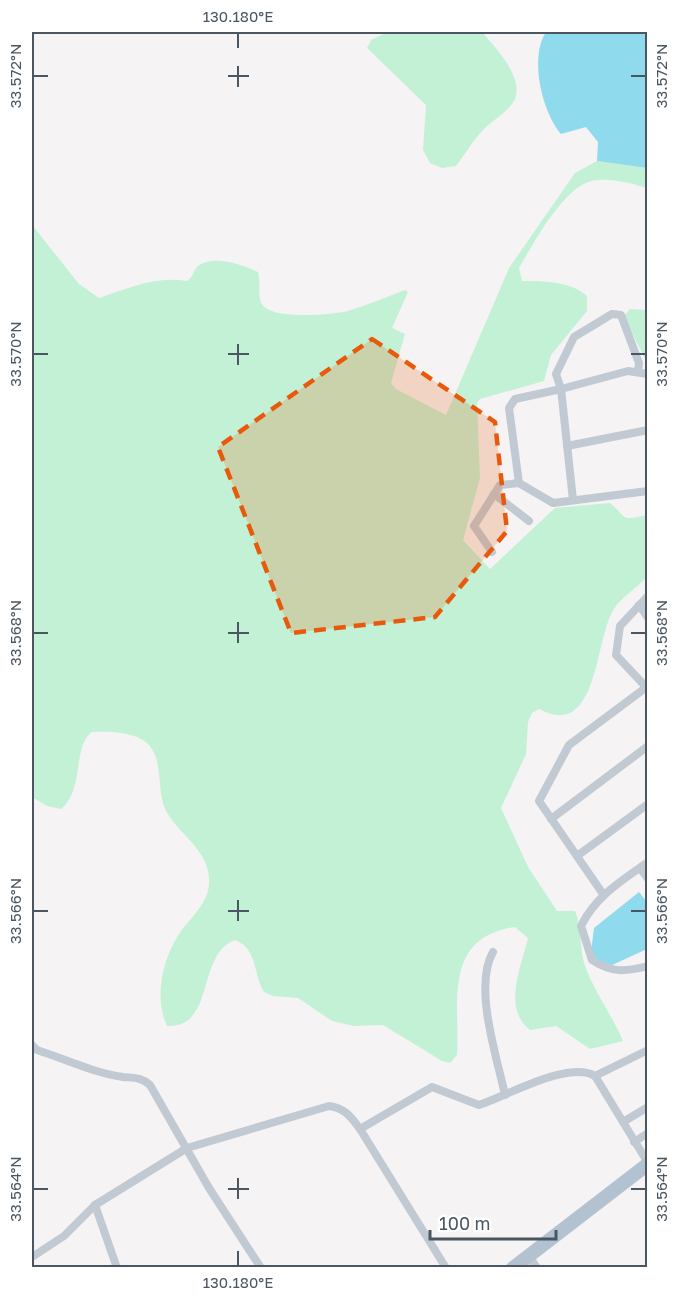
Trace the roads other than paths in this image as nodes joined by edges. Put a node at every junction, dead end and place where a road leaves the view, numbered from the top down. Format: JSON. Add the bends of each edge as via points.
{"nodes":[{"id":1,"x":643,"y":373,"type":"edge"},
{"id":2,"x":561,"y":389,"type":"junction"},
{"id":3,"x":648,"y":430,"type":"edge"},
{"id":4,"x":567,"y":446,"type":"junction"},
{"id":5,"x":519,"y":483,"type":"junction"},
{"id":6,"x":648,"y":491,"type":"edge"},
{"id":7,"x":494,"y":494,"type":"junction"},
{"id":8,"x":573,"y":500,"type":"junction"},
{"id":9,"x":529,"y":521,"type":"dead end"},
{"id":10,"x":492,"y":552,"type":"dead end"},
{"id":11,"x":648,"y":596,"type":"edge"},
{"id":12,"x":639,"y":605,"type":"junction"},
{"id":13,"x":648,"y":618,"type":"edge"},
{"id":14,"x":647,"y":686,"type":"edge"},
{"id":15,"x":648,"y":746,"type":"edge"},
{"id":16,"x":648,"y":804,"type":"edge"},
{"id":17,"x":551,"y":819,"type":"junction"},
{"id":18,"x":577,"y":856,"type":"junction"},
{"id":19,"x":648,"y":862,"type":"edge"},
{"id":20,"x":640,"y":868,"type":"junction"},
{"id":21,"x":648,"y":879,"type":"edge"},
{"id":22,"x":603,"y":894,"type":"junction"},
{"id":23,"x":493,"y":952,"type":"dead end"},
{"id":24,"x":648,"y":966,"type":"edge"},
{"id":25,"x":32,"y":1045,"type":"edge"},
{"id":26,"x":648,"y":1050,"type":"edge"},
{"id":27,"x":596,"y":1076,"type":"junction"},
{"id":28,"x":506,"y":1095,"type":"junction"},
{"id":29,"x":648,"y":1107,"type":"edge"},
{"id":30,"x":623,"y":1122,"type":"junction"},
{"id":31,"x":360,"y":1129,"type":"junction"},
{"id":32,"x":648,"y":1133,"type":"edge"},
{"id":33,"x":634,"y":1142,"type":"junction"},
{"id":34,"x":187,"y":1148,"type":"junction"},
{"id":35,"x":648,"y":1164,"type":"edge"},
{"id":36,"x":95,"y":1205,"type":"junction"},
{"id":37,"x":529,"y":1256,"type":"junction"},
{"id":38,"x":32,"y":1257,"type":"edge"},
{"id":39,"x":117,"y":1268,"type":"edge"},
{"id":40,"x":261,"y":1268,"type":"edge"},
{"id":41,"x":446,"y":1268,"type":"edge"},
{"id":42,"x":513,"y":1268,"type":"edge"},
{"id":43,"x":537,"y":1268,"type":"edge"}],
"edges":[{"from":1,"to":2,"type":"street","via":[[617,373]]},
{"from":1,"to":2,"type":"street","via":[[621,315],[612,314],[574,337],[556,374]]},
{"from":2,"to":4,"type":"street"},
{"from":2,"to":5,"type":"street","via":[[511,403]]},
{"from":3,"to":4,"type":"street"},
{"from":4,"to":8,"type":"street"},
{"from":5,"to":7,"type":"street","via":[[500,485]]},
{"from":5,"to":8,"type":"street","via":[[549,502]]},
{"from":6,"to":8,"type":"street"},
{"from":7,"to":9,"type":"street"},
{"from":7,"to":10,"type":"street","via":[[474,526]]},
{"from":11,"to":12,"type":"street"},
{"from":12,"to":13,"type":"street"},
{"from":12,"to":14,"type":"street","via":[[620,626],[616,656]]},
{"from":14,"to":17,"type":"street","via":[[569,745],[539,801]]},
{"from":15,"to":17,"type":"street"},
{"from":16,"to":18,"type":"street"},
{"from":17,"to":18,"type":"street"},
{"from":18,"to":22,"type":"street"},
{"from":19,"to":20,"type":"street"},
{"from":20,"to":21,"type":"street"},
{"from":20,"to":22,"type":"street"},
{"from":22,"to":24,"type":"street","via":[[581,926],[592,960],[607,970],[625,972]]},
{"from":23,"to":28,"type":"street","via":[[486,968],[486,998]]},
{"from":25,"to":34,"type":"street","via":[[108,1074],[144,1080]]},
{"from":26,"to":27,"type":"street"},
{"from":27,"to":28,"type":"street","via":[[570,1071]]},
{"from":27,"to":30,"type":"street"},
{"from":28,"to":31,"type":"street","via":[[479,1105],[432,1087]]},
{"from":29,"to":30,"type":"street"},
{"from":30,"to":33,"type":"street"},
{"from":31,"to":34,"type":"street","via":[[348,1113],[329,1106]]},
{"from":31,"to":41,"type":"street"},
{"from":32,"to":33,"type":"street"},
{"from":33,"to":35,"type":"street"},
{"from":34,"to":36,"type":"street"},
{"from":34,"to":40,"type":"street"},
{"from":35,"to":37,"type":"main road"},
{"from":36,"to":38,"type":"street","via":[[64,1236]]},
{"from":36,"to":39,"type":"street"},
{"from":37,"to":42,"type":"main road"},
{"from":37,"to":43,"type":"street"}]}
